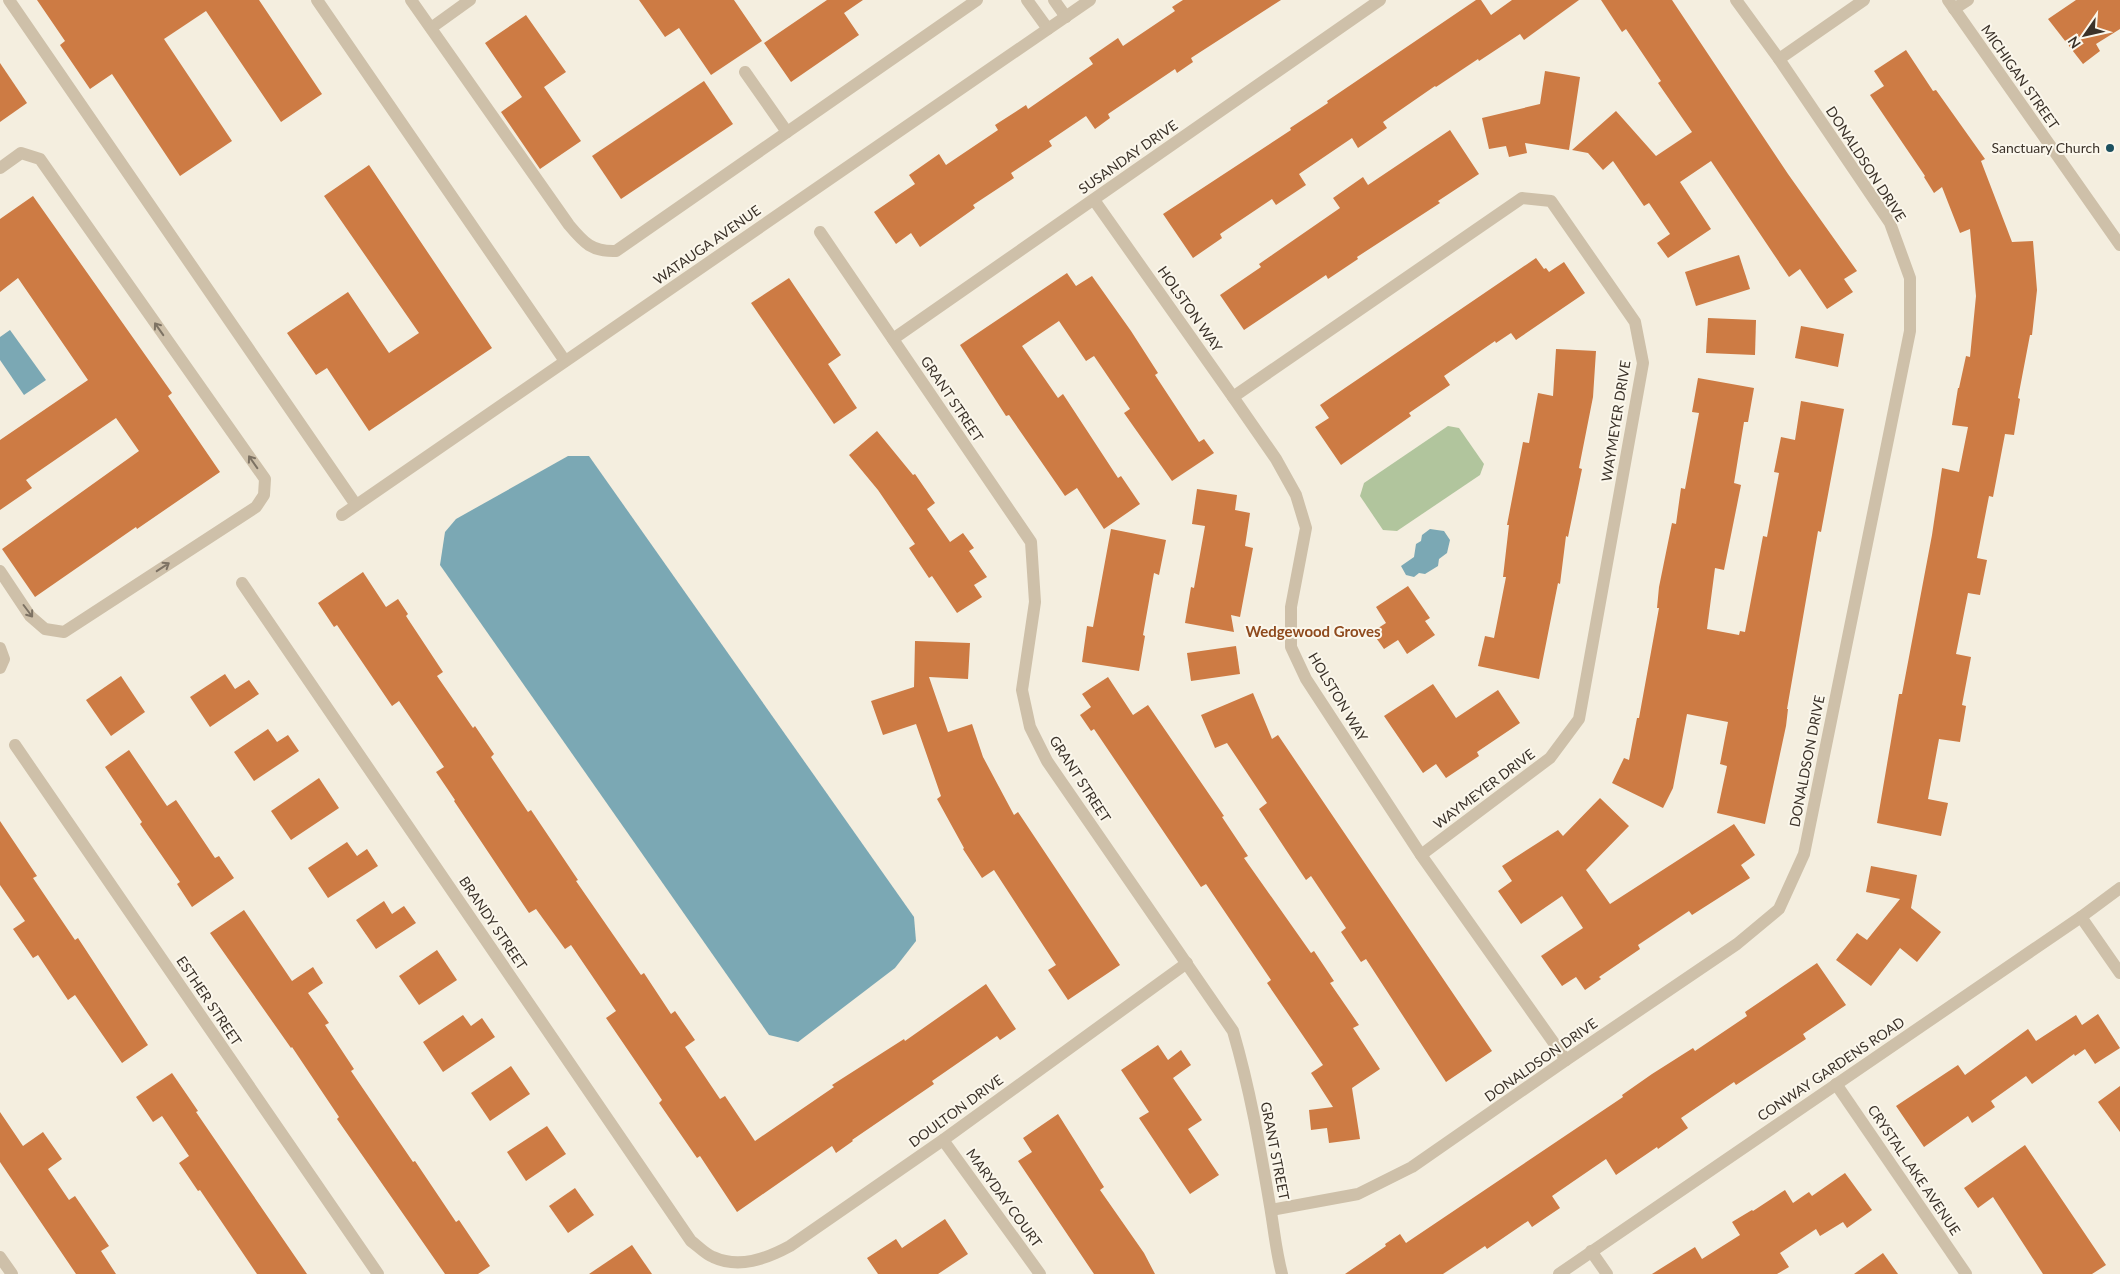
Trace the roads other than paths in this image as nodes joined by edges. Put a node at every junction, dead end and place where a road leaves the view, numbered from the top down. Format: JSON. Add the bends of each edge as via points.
{"nodes":[{"id":1,"x":9,"y":0,"type":"edge"},
{"id":2,"x":317,"y":0,"type":"edge"},
{"id":3,"x":411,"y":0,"type":"edge"},
{"id":4,"x":470,"y":0,"type":"edge"},
{"id":5,"x":977,"y":0,"type":"edge"},
{"id":6,"x":1027,"y":0,"type":"edge"},
{"id":7,"x":1054,"y":0,"type":"edge"},
{"id":8,"x":1090,"y":0,"type":"edge"},
{"id":9,"x":1380,"y":0,"type":"edge"},
{"id":10,"x":1736,"y":0,"type":"edge"},
{"id":11,"x":1864,"y":0,"type":"edge"},
{"id":12,"x":1968,"y":0,"type":"edge"},
{"id":13,"x":1951,"y":5,"type":"edge"},
{"id":14,"x":1066,"y":17,"type":"junction"},
{"id":15,"x":431,"y":28,"type":"junction"},
{"id":16,"x":1048,"y":29,"type":"junction"},
{"id":17,"x":1780,"y":59,"type":"junction"},
{"id":18,"x":744,"y":72,"type":"dead end"},
{"id":19,"x":787,"y":132,"type":"junction"},
{"id":20,"x":0,"y":168,"type":"edge"},
{"id":21,"x":1094,"y":200,"type":"junction"},
{"id":22,"x":820,"y":232,"type":"dead end"},
{"id":23,"x":2120,"y":245,"type":"edge"},
{"id":24,"x":893,"y":338,"type":"junction"},
{"id":25,"x":565,"y":361,"type":"junction"},
{"id":26,"x":1233,"y":397,"type":"junction"},
{"id":27,"x":356,"y":505,"type":"junction"},
{"id":28,"x":342,"y":515,"type":"dead end"},
{"id":29,"x":0,"y":572,"type":"edge"},
{"id":30,"x":242,"y":583,"type":"dead end"},
{"id":31,"x":0,"y":648,"type":"edge"},
{"id":32,"x":0,"y":668,"type":"edge"},
{"id":33,"x":15,"y":745,"type":"dead end"},
{"id":34,"x":1421,"y":855,"type":"junction"},
{"id":35,"x":2120,"y":888,"type":"edge"},
{"id":36,"x":2081,"y":917,"type":"junction"},
{"id":37,"x":1187,"y":964,"type":"junction"},
{"id":38,"x":2120,"y":973,"type":"edge"},
{"id":39,"x":1566,"y":1060,"type":"junction"},
{"id":40,"x":1836,"y":1084,"type":"junction"},
{"id":41,"x":943,"y":1140,"type":"junction"},
{"id":42,"x":1271,"y":1210,"type":"junction"},
{"id":43,"x":1592,"y":1251,"type":"junction"},
{"id":44,"x":0,"y":1257,"type":"edge"},
{"id":45,"x":733,"y":1263,"type":"joint"},
{"id":46,"x":12,"y":1274,"type":"edge"},
{"id":47,"x":378,"y":1274,"type":"edge"},
{"id":48,"x":1040,"y":1274,"type":"edge"},
{"id":49,"x":1282,"y":1274,"type":"edge"},
{"id":50,"x":1559,"y":1274,"type":"edge"},
{"id":51,"x":1607,"y":1274,"type":"edge"},
{"id":52,"x":1966,"y":1274,"type":"edge"}],
"edges":[{"from":1,"to":27,"type":"street"},
{"from":2,"to":25,"type":"street"},
{"from":3,"to":15,"type":"street"},
{"from":4,"to":15,"type":"street"},
{"from":5,"to":19,"type":"street"},
{"from":6,"to":16,"type":"street"},
{"from":7,"to":14,"type":"street"},
{"from":8,"to":14,"type":"street","name":"WATAUGA AVENUE"},
{"from":9,"to":21,"type":"street","name":"SUSANDAY DRIVE"},
{"from":10,"to":17,"type":"street","name":"DONALDSON DRIVE"},
{"from":11,"to":17,"type":"street"},
{"from":12,"to":13,"type":"street"},
{"from":13,"to":23,"type":"street","name":"MICHIGAN STREET"},
{"from":14,"to":16,"type":"street","name":"WATAUGA AVENUE"},
{"from":15,"to":19,"type":"street","via":[[569,225],[584,243],[602,251],[616,251]]},
{"from":16,"to":25,"type":"street","name":"WATAUGA AVENUE"},
{"from":17,"to":39,"type":"street","name":"DONALDSON DRIVE","via":[[1890,223],[1910,278],[1910,331],[1804,854],[1779,910],[1737,944]]},
{"from":18,"to":19,"type":"street"},
{"from":29,"to":20,"type":"street","one_way":true,"via":[[30,616],[45,629],[64,632],[256,507],[264,495],[265,480],[40,159],[21,154]]},
{"from":21,"to":24,"type":"street","name":"SUSANDAY DRIVE"},
{"from":21,"to":26,"type":"street","name":"HOLSTON WAY"},
{"from":22,"to":24,"type":"street","name":"GRANT STREET"},
{"from":24,"to":37,"type":"street","name":"GRANT STREET","via":[[1031,542],[1035,602],[1022,690],[1030,727],[1047,761]]},
{"from":25,"to":27,"type":"street","name":"WATAUGA AVENUE"},
{"from":26,"to":34,"type":"street","name":"HOLSTON WAY","via":[[1276,459],[1296,495],[1306,528],[1291,607],[1291,646],[1306,679]]},
{"from":26,"to":34,"type":"street","name":"WAYMEYER DRIVE","via":[[1522,198],[1550,201],[1635,322],[1643,363],[1579,719],[1550,758]]},
{"from":27,"to":28,"type":"street","name":"WATAUGA AVENUE"},
{"from":30,"to":45,"type":"street","name":"BRANDY STREET","via":[[691,1241],[711,1257]]},
{"from":31,"to":32,"type":"street","via":[[4,659]]},
{"from":33,"to":47,"type":"street","name":"ESTHER STREET"},
{"from":34,"to":39,"type":"street","name":"HOLSTON WAY"},
{"from":35,"to":36,"type":"street","name":"CONWAY GARDENS ROAD"},
{"from":36,"to":38,"type":"street"},
{"from":36,"to":40,"type":"street","name":"CONWAY GARDENS ROAD"},
{"from":37,"to":41,"type":"street","name":"DOULTON DRIVE"},
{"from":37,"to":42,"type":"street","name":"GRANT STREET","via":[[1233,1031],[1246,1075]]},
{"from":39,"to":42,"type":"street","name":"DONALDSON DRIVE","via":[[1412,1167],[1358,1194]]},
{"from":40,"to":43,"type":"street","name":"CONWAY GARDENS ROAD"},
{"from":40,"to":52,"type":"street","name":"CRYSTAL LAKE AVENUE"},
{"from":41,"to":45,"type":"street","name":"DOULTON DRIVE","via":[[790,1246],[768,1257]]},
{"from":41,"to":48,"type":"street","name":"MARYDAY COURT"},
{"from":42,"to":49,"type":"street","name":"GRANT STREET"},
{"from":43,"to":50,"type":"street","name":"CONWAY GARDENS ROAD"},
{"from":43,"to":51,"type":"street"},
{"from":44,"to":46,"type":"street"}]}
